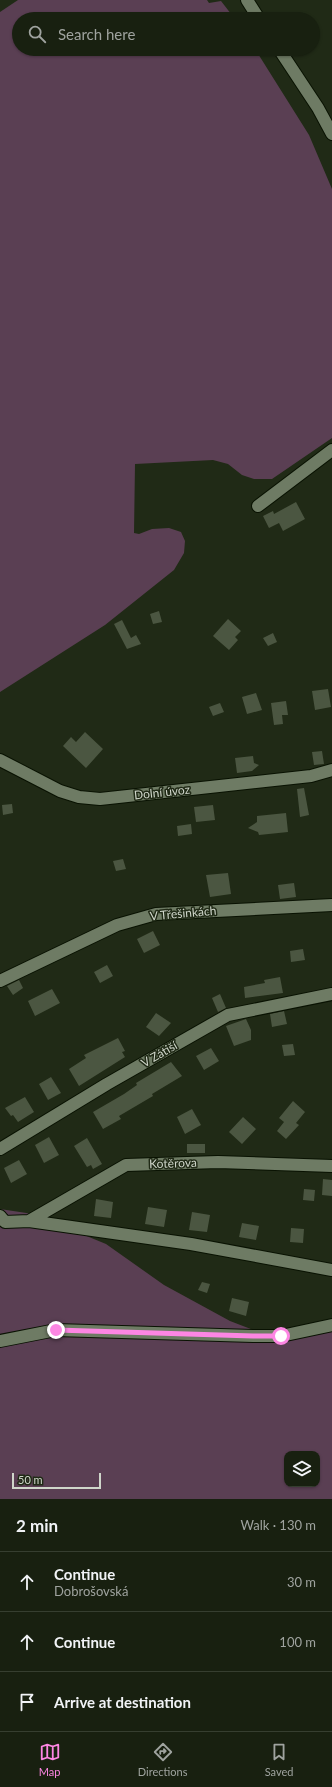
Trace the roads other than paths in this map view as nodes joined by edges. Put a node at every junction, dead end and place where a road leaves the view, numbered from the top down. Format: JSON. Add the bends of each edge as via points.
{"nodes":[{"id":1,"x":247,"y":0,"type":"edge"},
{"id":2,"x":255,"y":12,"type":"edge"},
{"id":3,"x":284,"y":56,"type":"edge"},
{"id":4,"x":332,"y":134,"type":"edge"},
{"id":5,"x":332,"y":450,"type":"edge"},
{"id":6,"x":258,"y":506,"type":"dead end"},
{"id":7,"x":0,"y":760,"type":"edge"},
{"id":8,"x":332,"y":770,"type":"edge"},
{"id":9,"x":332,"y":905,"type":"edge"},
{"id":10,"x":0,"y":981,"type":"edge"},
{"id":11,"x":332,"y":994,"type":"edge"},
{"id":12,"x":0,"y":1149,"type":"edge"},
{"id":13,"x":332,"y":1166,"type":"edge"},
{"id":14,"x":0,"y":1216,"type":"edge"},
{"id":15,"x":29,"y":1221,"type":"junction"},
{"id":16,"x":332,"y":1270,"type":"edge"},
{"id":17,"x":332,"y":1325,"type":"edge"},
{"id":18,"x":0,"y":1341,"type":"edge"}],
"edges":[{"from":1,"to":2,"type":"street"},
{"from":3,"to":4,"type":"street"},
{"from":5,"to":6,"type":"street"},
{"from":7,"to":8,"type":"street","name":"Dolní úvoz","via":[[60,791],[79,797],[100,799],[311,776]]},
{"from":9,"to":10,"type":"street","name":"V Třešinkách","via":[[156,914],[118,924]]},
{"from":11,"to":12,"type":"street","name":"V Zátiší","via":[[228,1015]]},
{"from":13,"to":15,"type":"street","name":"Kotěrova","via":[[218,1162],[126,1165]]},
{"from":14,"to":15,"type":"street","via":[[5,1222]]},
{"from":15,"to":16,"type":"street","via":[[191,1244]]},
{"from":17,"to":18,"type":"street","via":[[281,1336],[56,1330]]}]}
